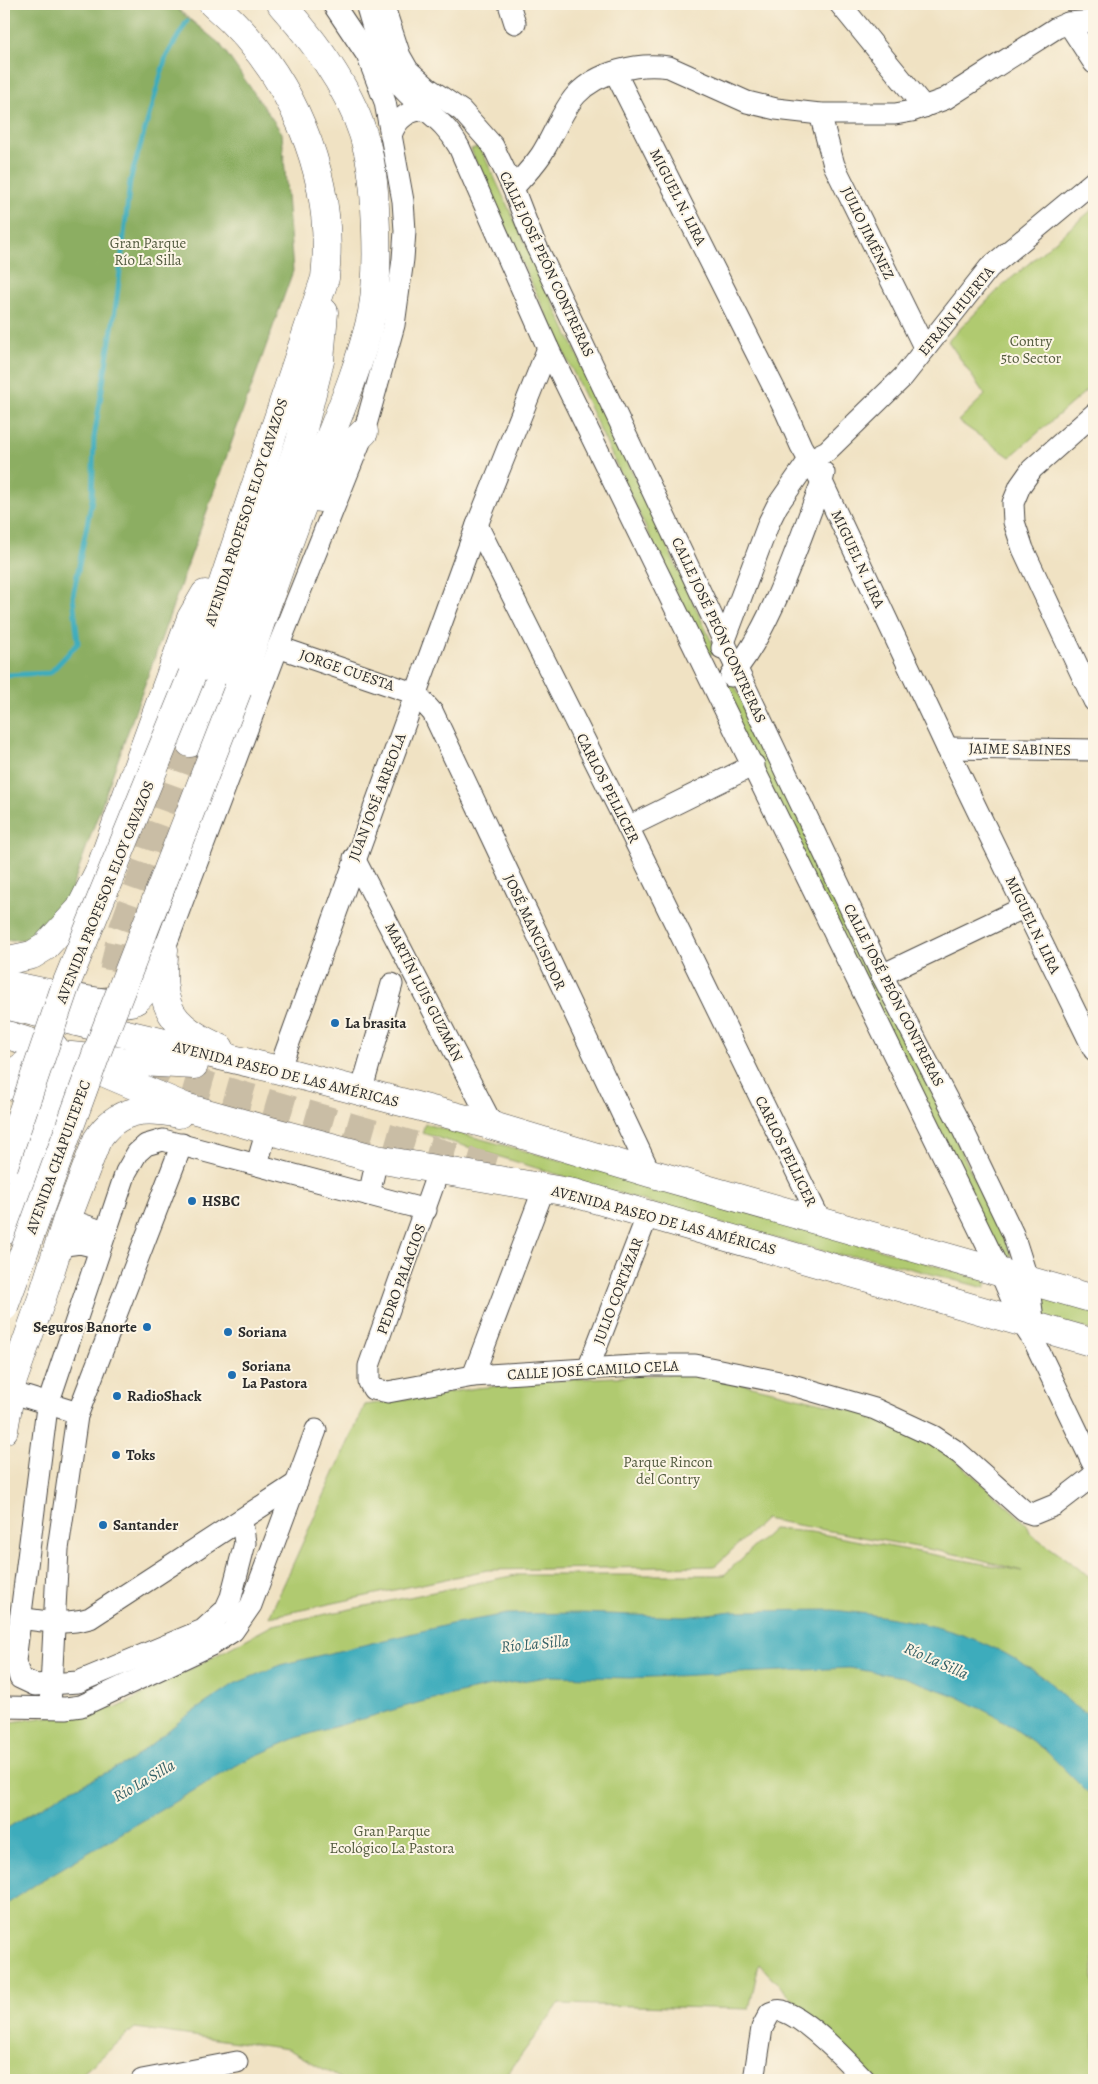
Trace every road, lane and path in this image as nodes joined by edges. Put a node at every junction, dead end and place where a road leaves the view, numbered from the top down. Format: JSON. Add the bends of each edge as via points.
{"nodes":[{"id":1,"x":213,"y":4,"type":"edge"},
{"id":2,"x":280,"y":4,"type":"edge"},
{"id":3,"x":372,"y":4,"type":"edge"},
{"id":4,"x":840,"y":4,"type":"edge"},
{"id":5,"x":340,"y":12,"type":"edge"},
{"id":6,"x":1094,"y":21,"type":"edge"},
{"id":7,"x":1068,"y":23,"type":"junction"},
{"id":8,"x":1094,"y":63,"type":"edge"},
{"id":9,"x":615,"y":72,"type":"junction"},
{"id":10,"x":924,"y":107,"type":"junction"},
{"id":11,"x":429,"y":110,"type":"junction"},
{"id":12,"x":820,"y":114,"type":"junction"},
{"id":13,"x":483,"y":132,"type":"junction"},
{"id":14,"x":391,"y":136,"type":"junction"},
{"id":15,"x":459,"y":147,"type":"junction"},
{"id":16,"x":1094,"y":181,"type":"edge"},
{"id":17,"x":513,"y":188,"type":"junction"},
{"id":18,"x":325,"y":278,"type":"junction"},
{"id":19,"x":548,"y":348,"type":"junction"},
{"id":20,"x":925,"y":349,"type":"junction"},
{"id":21,"x":1094,"y":414,"type":"edge"},
{"id":22,"x":364,"y":432,"type":"junction"},
{"id":23,"x":818,"y":456,"type":"junction"},
{"id":24,"x":822,"y":482,"type":"junction"},
{"id":25,"x":477,"y":525,"type":"junction"},
{"id":26,"x":235,"y":545,"type":"junction"},
{"id":27,"x":285,"y":549,"type":"junction"},
{"id":28,"x":725,"y":644,"type":"junction"},
{"id":29,"x":278,"y":647,"type":"junction"},
{"id":30,"x":738,"y":668,"type":"junction"},
{"id":31,"x":706,"y":672,"type":"junction"},
{"id":32,"x":716,"y":692,"type":"junction"},
{"id":33,"x":416,"y":694,"type":"junction"},
{"id":34,"x":1094,"y":701,"type":"edge"},
{"id":35,"x":190,"y":743,"type":"tunnel mouth"},
{"id":36,"x":947,"y":748,"type":"junction"},
{"id":37,"x":1094,"y":750,"type":"edge"},
{"id":38,"x":754,"y":765,"type":"junction"},
{"id":39,"x":628,"y":827,"type":"junction"},
{"id":40,"x":354,"y":858,"type":"junction"},
{"id":41,"x":1025,"y":907,"type":"junction"},
{"id":42,"x":68,"y":923,"type":"junction"},
{"id":43,"x":164,"y":950,"type":"junction"},
{"id":44,"x":4,"y":961,"type":"edge"},
{"id":45,"x":882,"y":975,"type":"junction"},
{"id":46,"x":4,"y":984,"type":"edge"},
{"id":47,"x":392,"y":984,"type":"dead end"},
{"id":48,"x":80,"y":998,"type":"junction"},
{"id":49,"x":11,"y":1007,"type":"edge"},
{"id":50,"x":108,"y":1033,"type":"junction"},
{"id":51,"x":4,"y":1034,"type":"edge"},
{"id":52,"x":55,"y":1043,"type":"junction"},
{"id":53,"x":1094,"y":1050,"type":"edge"},
{"id":54,"x":183,"y":1055,"type":"junction"},
{"id":55,"x":269,"y":1067,"type":"junction"},
{"id":56,"x":4,"y":1087,"type":"edge"},
{"id":57,"x":365,"y":1093,"type":"junction"},
{"id":58,"x":185,"y":1107,"type":"junction"},
{"id":59,"x":493,"y":1126,"type":"junction"},
{"id":60,"x":258,"y":1127,"type":"junction"},
{"id":61,"x":182,"y":1144,"type":"junction"},
{"id":62,"x":377,"y":1159,"type":"junction"},
{"id":63,"x":257,"y":1164,"type":"junction"},
{"id":64,"x":4,"y":1166,"type":"edge"},
{"id":65,"x":440,"y":1169,"type":"junction"},
{"id":66,"x":650,"y":1173,"type":"junction"},
{"id":67,"x":544,"y":1188,"type":"junction"},
{"id":68,"x":369,"y":1195,"type":"junction"},
{"id":69,"x":426,"y":1210,"type":"junction"},
{"id":70,"x":648,"y":1214,"type":"junction"},
{"id":71,"x":67,"y":1219,"type":"junction"},
{"id":72,"x":821,"y":1222,"type":"junction"},
{"id":73,"x":4,"y":1231,"type":"edge"},
{"id":74,"x":102,"y":1240,"type":"junction"},
{"id":75,"x":58,"y":1246,"type":"junction"},
{"id":76,"x":1001,"y":1274,"type":"junction"},
{"id":77,"x":1028,"y":1280,"type":"junction"},
{"id":78,"x":1094,"y":1299,"type":"edge"},
{"id":79,"x":4,"y":1307,"type":"edge"},
{"id":80,"x":1031,"y":1330,"type":"junction"},
{"id":81,"x":1094,"y":1343,"type":"edge"},
{"id":82,"x":588,"y":1369,"type":"junction"},
{"id":83,"x":473,"y":1376,"type":"junction"},
{"id":84,"x":372,"y":1389,"type":"joint"},
{"id":85,"x":8,"y":1396,"type":"edge"},
{"id":86,"x":48,"y":1403,"type":"junction"},
{"id":87,"x":78,"y":1413,"type":"junction"},
{"id":88,"x":4,"y":1430,"type":"edge"},
{"id":89,"x":316,"y":1430,"type":"dead end"},
{"id":90,"x":1094,"y":1466,"type":"edge"},
{"id":91,"x":1094,"y":1475,"type":"edge"},
{"id":92,"x":297,"y":1483,"type":"junction"},
{"id":93,"x":242,"y":1521,"type":"junction"},
{"id":94,"x":20,"y":1618,"type":"junction"},
{"id":95,"x":54,"y":1623,"type":"junction"},
{"id":96,"x":52,"y":1684,"type":"junction"},
{"id":97,"x":4,"y":1706,"type":"edge"},
{"id":98,"x":50,"y":1707,"type":"junction"},
{"id":99,"x":237,"y":2062,"type":"dead end"},
{"id":100,"x":142,"y":2080,"type":"edge"},
{"id":101,"x":754,"y":2080,"type":"edge"},
{"id":102,"x":865,"y":2080,"type":"edge"}],
"edges":[{"from":1,"to":18,"type":"main road","name":"AVENIDA PROFESOR ELOY CAVAZOS","via":[[269,65],[301,123],[313,155],[325,216],[328,252]]},
{"from":2,"to":27,"type":"main road","via":[[299,24],[328,65],[359,124],[372,178],[377,262],[372,311],[358,362]]},
{"from":3,"to":5,"type":"street","via":[[361,16]]},
{"from":3,"to":11,"type":"street","name":"CALLE JOSÉ PEÓN CONTRERAS","via":[[390,72]]},
{"from":3,"to":13,"type":"street","name":"CALLE JOSÉ PEÓN CONTRERAS","via":[[408,70],[462,111]]},
{"from":4,"to":10,"type":"street"},
{"from":5,"to":14,"type":"street","via":[[367,55],[385,102]]},
{"from":6,"to":7,"type":"street"},
{"from":7,"to":8,"type":"street"},
{"from":7,"to":10,"type":"street","via":[[945,99]]},
{"from":9,"to":12,"type":"street","via":[[642,66],[668,67],[747,102]]},
{"from":9,"to":17,"type":"street","via":[[583,88],[574,97],[540,156]]},
{"from":9,"to":23,"type":"street","name":"MIGUEL N. LIRA"},
{"from":10,"to":12,"type":"street","via":[[879,115]]},
{"from":11,"to":14,"type":"street","via":[[419,109],[406,114]]},
{"from":11,"to":15,"type":"street","name":"CALLE JOSÉ PEÓN CONTRERAS"},
{"from":12,"to":20,"type":"street","name":"JULIO JIMÉNEZ","via":[[834,165]]},
{"from":13,"to":15,"type":"street"},
{"from":13,"to":17,"type":"street","name":"CALLE JOSÉ PEÓN CONTRERAS"},
{"from":14,"to":22,"type":"street","via":[[403,201],[403,259],[394,325]]},
{"from":15,"to":19,"type":"street","name":"CALLE JOSÉ PEÓN CONTRERAS"},
{"from":16,"to":20,"type":"street","name":"EFRAÍN HUERTA","via":[[989,268]]},
{"from":17,"to":28,"type":"street","name":"CALLE JOSÉ PEÓN CONTRERAS","via":[[532,237]]},
{"from":18,"to":26,"type":"main road","name":"AVENIDA PROFESOR ELOY CAVAZOS"},
{"from":18,"to":35,"type":"main road","via":[[320,361],[300,441]]},
{"from":19,"to":25,"type":"street"},
{"from":19,"to":31,"type":"street","name":"CALLE JOSÉ PEÓN CONTRERAS"},
{"from":20,"to":23,"type":"street","name":"EFRAÍN HUERTA","via":[[903,376]]},
{"from":21,"to":34,"type":"street","via":[[1032,469],[1013,503],[1014,522],[1023,549]]},
{"from":22,"to":27,"type":"main road","via":[[351,445]]},
{"from":22,"to":29,"type":"street"},
{"from":23,"to":24,"type":"street"},
{"from":23,"to":28,"type":"street","name":"EFRAÍN HUERTA","via":[[773,514]]},
{"from":24,"to":30,"type":"street","via":[[771,609]]},
{"from":24,"to":36,"type":"street","name":"MIGUEL N. LIRA"},
{"from":25,"to":33,"type":"street","name":"JUAN JOSÉ ARREOLA"},
{"from":25,"to":39,"type":"street","name":"CARLOS PELLICER"},
{"from":26,"to":42,"type":"main road","via":[[191,618],[100,869],[80,909]]},
{"from":26,"to":52,"type":"main road","name":"AVENIDA PROFESOR ELOY CAVAZOS","bridge":true,"via":[[192,675],[65,987]]},
{"from":27,"to":50,"type":"main road","bridge":true,"via":[[238,689]]},
{"from":28,"to":30,"type":"street","name":"CALLE JOSÉ PEÓN CONTRERAS"},
{"from":28,"to":31,"type":"street","name":"EFRAÍN HUERTA"},
{"from":29,"to":33,"type":"street","name":"JORGE CUESTA"},
{"from":29,"to":43,"type":"street"},
{"from":30,"to":32,"type":"street"},
{"from":30,"to":45,"type":"street","name":"CALLE JOSÉ PEÓN CONTRERAS"},
{"from":31,"to":32,"type":"street","name":"CALLE JOSÉ PEÓN CONTRERAS"},
{"from":32,"to":38,"type":"street","name":"CALLE JOSÉ PEÓN CONTRERAS"},
{"from":33,"to":40,"type":"street","name":"JUAN JOSÉ ARREOLA"},
{"from":33,"to":66,"type":"street","name":"JOSÉ MANCISIDOR","via":[[433,713]]},
{"from":36,"to":37,"type":"street","name":"JAIME SABINES"},
{"from":36,"to":41,"type":"street","name":"MIGUEL N. LIRA"},
{"from":38,"to":39,"type":"street"},
{"from":38,"to":76,"type":"street","name":"CALLE JOSÉ PEÓN CONTRERAS"},
{"from":39,"to":72,"type":"street","name":"CARLOS PELLICER"},
{"from":40,"to":55,"type":"street","name":"JUAN JOSÉ ARREOLA"},
{"from":40,"to":59,"type":"street","name":"MARTÍN LUIS GUZMÁN"},
{"from":41,"to":45,"type":"street"},
{"from":41,"to":53,"type":"street","name":"MIGUEL N. LIRA"},
{"from":42,"to":44,"type":"main road","via":[[45,948],[32,955]]},
{"from":42,"to":48,"type":"main road","via":[[65,942],[68,971]]},
{"from":43,"to":48,"type":"main road","via":[[136,1000],[122,1004]]},
{"from":43,"to":55,"type":"main road","via":[[162,990],[170,1012],[199,1038]]},
{"from":45,"to":77,"type":"street","name":"CALLE JOSÉ PEÓN CONTRERAS","via":[[1013,1234]]},
{"from":46,"to":48,"type":"main road"},
{"from":47,"to":57,"type":"street"},
{"from":49,"to":50,"type":"main road","name":"AVENIDA PASEO DE LAS AMÉRICAS"},
{"from":49,"to":52,"type":"main road"},
{"from":50,"to":54,"type":"main road","name":"AVENIDA PASEO DE LAS AMÉRICAS"},
{"from":50,"to":79,"type":"main road","name":"AVENIDA CHAPULTEPEC","bridge":true},
{"from":51,"to":52,"type":"main road","name":"AVENIDA PASEO DE LAS AMÉRICAS","via":[[39,1045]]},
{"from":52,"to":54,"type":"main road","via":[[116,1061]]},
{"from":52,"to":56,"type":"main road","via":[[18,1069]]},
{"from":52,"to":58,"type":"main road","name":"AVENIDA PASEO DE LAS AMÉRICAS"},
{"from":52,"to":64,"type":"main road","bridge":true},
{"from":52,"to":73,"type":"main road","via":[[60,1072],[52,1102]]},
{"from":54,"to":55,"type":"main road","name":"AVENIDA PASEO DE LAS AMÉRICAS"},
{"from":54,"to":57,"type":"main road","via":[[317,1094],[353,1098],[364,1097]]},
{"from":54,"to":58,"type":"main road","via":[[169,1085],[172,1097]]},
{"from":55,"to":57,"type":"main road","name":"AVENIDA PASEO DE LAS AMÉRICAS"},
{"from":57,"to":59,"type":"main road","name":"AVENIDA PASEO DE LAS AMÉRICAS"},
{"from":58,"to":60,"type":"main road","name":"AVENIDA PASEO DE LAS AMÉRICAS"},
{"from":59,"to":66,"type":"main road","name":"AVENIDA PASEO DE LAS AMÉRICAS"},
{"from":60,"to":62,"type":"main road","name":"AVENIDA PASEO DE LAS AMÉRICAS"},
{"from":60,"to":63,"type":"street"},
{"from":60,"to":71,"type":"main road","via":[[155,1109],[121,1116],[105,1128],[97,1140]]},
{"from":61,"to":63,"type":"street"},
{"from":61,"to":74,"type":"street","via":[[163,1140],[146,1145],[136,1153]]},
{"from":61,"to":87,"type":"street"},
{"from":62,"to":65,"type":"main road","name":"AVENIDA PASEO DE LAS AMÉRICAS"},
{"from":62,"to":68,"type":"street"},
{"from":63,"to":68,"type":"street"},
{"from":65,"to":67,"type":"main road","name":"AVENIDA PASEO DE LAS AMÉRICAS"},
{"from":65,"to":69,"type":"street","name":"PEDRO PALACIOS"},
{"from":66,"to":72,"type":"main road","name":"AVENIDA PASEO DE LAS AMÉRICAS"},
{"from":67,"to":70,"type":"main road","name":"AVENIDA PASEO DE LAS AMÉRICAS"},
{"from":67,"to":83,"type":"street"},
{"from":68,"to":69,"type":"street"},
{"from":69,"to":84,"type":"street","name":"PEDRO PALACIOS","via":[[369,1366]]},
{"from":70,"to":80,"type":"main road","name":"AVENIDA PASEO DE LAS AMÉRICAS"},
{"from":70,"to":82,"type":"street","name":"JULIO CORTÁZAR"},
{"from":71,"to":74,"type":"street"},
{"from":71,"to":75,"type":"main road"},
{"from":72,"to":76,"type":"main road","name":"AVENIDA PASEO DE LAS AMÉRICAS"},
{"from":74,"to":75,"type":"street"},
{"from":74,"to":86,"type":"street"},
{"from":75,"to":85,"type":"main road"},
{"from":76,"to":77,"type":"main road","name":"AVENIDA PASEO DE LAS AMÉRICAS"},
{"from":76,"to":80,"type":"street","name":"CALLE JOSÉ PEÓN CONTRERAS"},
{"from":77,"to":78,"type":"main road","name":"AVENIDA PASEO DE LAS AMÉRICAS"},
{"from":77,"to":80,"type":"street","name":"CALLE JOSÉ PEÓN CONTRERAS"},
{"from":80,"to":81,"type":"main road","name":"AVENIDA PASEO DE LAS AMÉRICAS"},
{"from":80,"to":90,"type":"street"},
{"from":82,"to":83,"type":"street","name":"CALLE JOSÉ CAMILO CELA"},
{"from":82,"to":91,"type":"street","name":"CALLE JOSÉ CAMILO CELA","via":[[695,1365],[789,1384],[875,1409],[933,1436],[959,1453],[1024,1511],[1033,1514],[1055,1504]]},
{"from":83,"to":84,"type":"street","name":"CALLE JOSÉ CAMILO CELA","via":[[388,1392]]},
{"from":85,"to":86,"type":"street"},
{"from":85,"to":88,"type":"main road"},
{"from":86,"to":87,"type":"street"},
{"from":86,"to":94,"type":"street"},
{"from":87,"to":95,"type":"street","via":[[58,1549]]},
{"from":89,"to":92,"type":"street"},
{"from":92,"to":93,"type":"street"},
{"from":92,"to":98,"type":"street","via":[[251,1605],[233,1632],[97,1700],[66,1708]]},
{"from":93,"to":95,"type":"street","via":[[90,1618],[74,1623]]},
{"from":93,"to":96,"type":"street","via":[[245,1543],[231,1597],[225,1610],[212,1623],[92,1678]]},
{"from":94,"to":95,"type":"street"},
{"from":94,"to":96,"type":"street","via":[[15,1661],[17,1673],[35,1685]]},
{"from":95,"to":96,"type":"street"},
{"from":96,"to":98,"type":"street"},
{"from":97,"to":98,"type":"street"},
{"from":99,"to":100,"type":"street"},
{"from":101,"to":102,"type":"street","via":[[762,2028],[775,2011],[784,2011],[805,2024]]}]}
